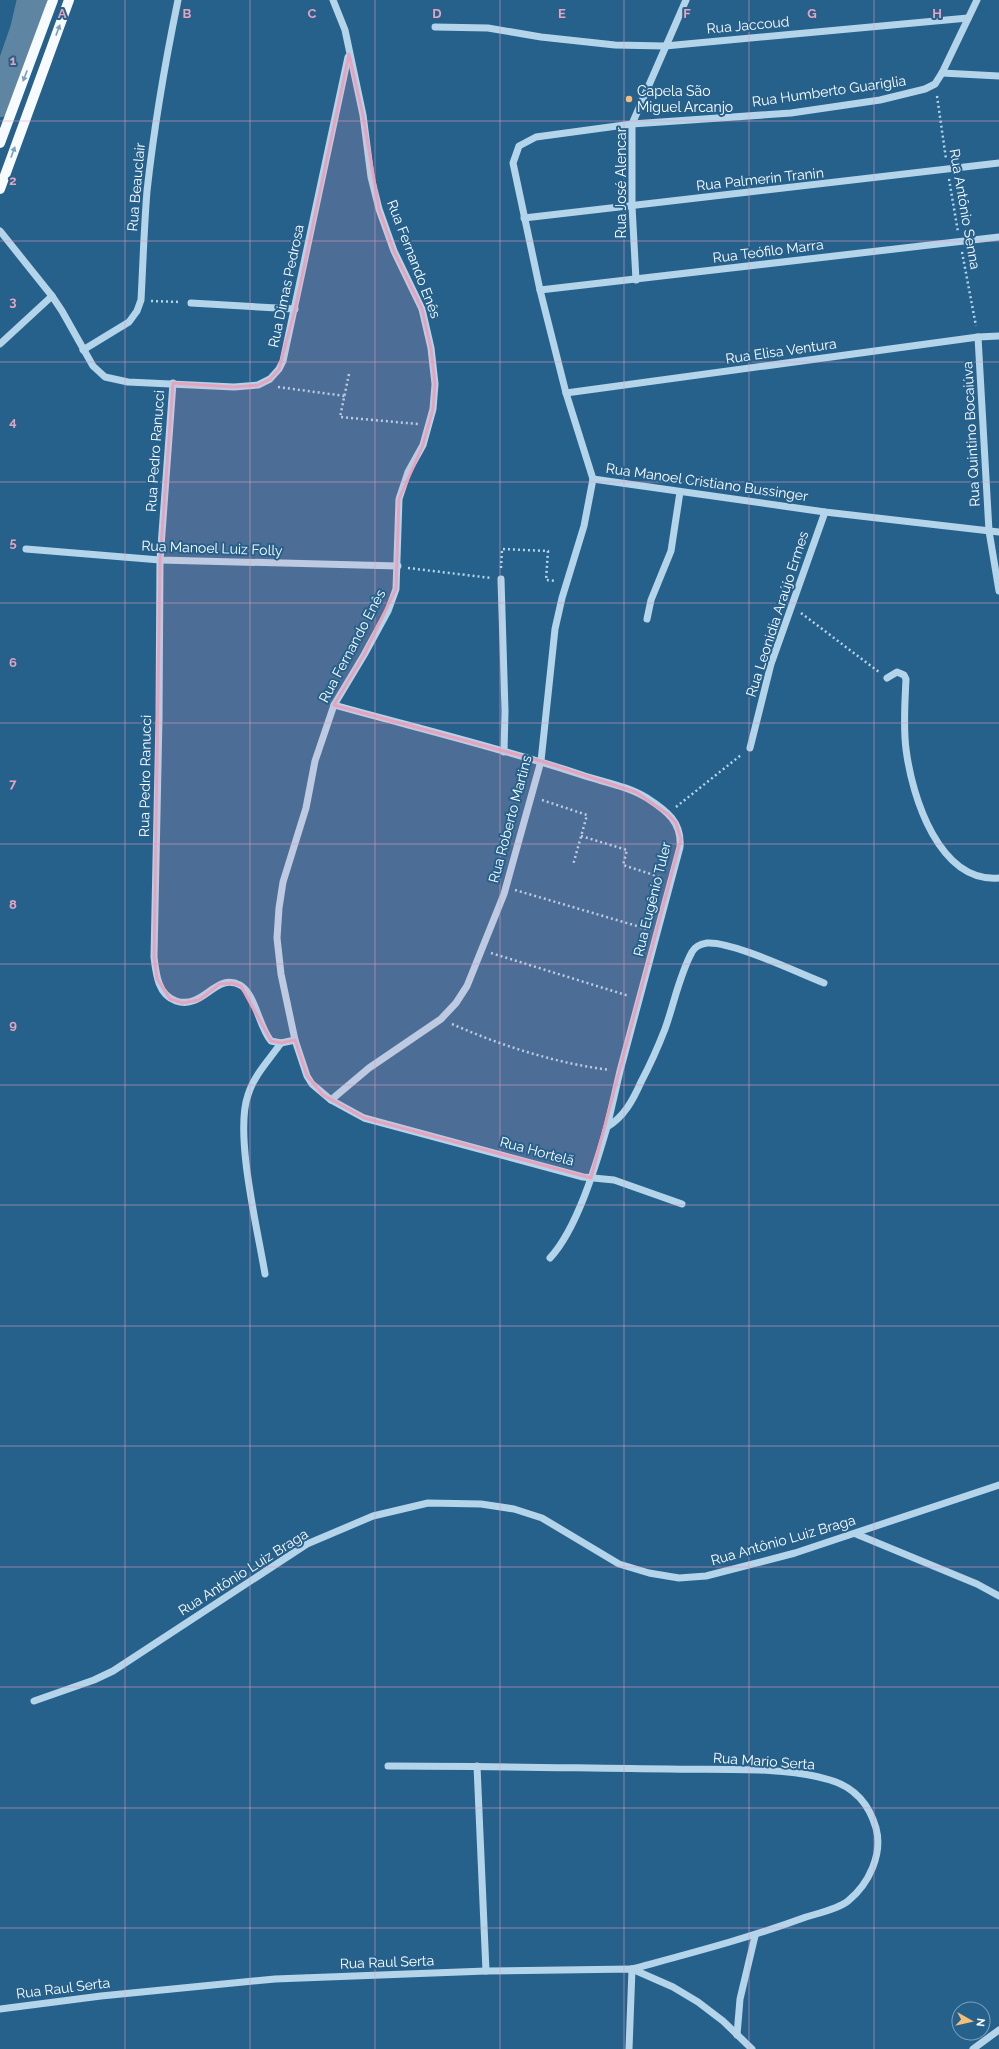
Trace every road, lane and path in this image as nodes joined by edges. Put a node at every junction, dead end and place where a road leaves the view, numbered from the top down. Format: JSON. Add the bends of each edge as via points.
{"nodes":[{"id":1,"x":53,"y":0,"type":"edge"},
{"id":2,"x":69,"y":0,"type":"edge"},
{"id":3,"x":178,"y":0,"type":"edge"},
{"id":4,"x":333,"y":0,"type":"edge"},
{"id":5,"x":686,"y":0,"type":"edge"},
{"id":6,"x":977,"y":0,"type":"edge"},
{"id":7,"x":968,"y":18,"type":"junction"},
{"id":8,"x":435,"y":27,"type":"dead end"},
{"id":9,"x":665,"y":46,"type":"junction"},
{"id":10,"x":349,"y":54,"type":"junction"},
{"id":11,"x":942,"y":73,"type":"junction"},
{"id":12,"x":999,"y":76,"type":"edge"},
{"id":13,"x":935,"y":84,"type":"junction"},
{"id":14,"x":632,"y":124,"type":"junction"},
{"id":15,"x":0,"y":143,"type":"edge"},
{"id":16,"x":513,"y":163,"type":"joint"},
{"id":17,"x":999,"y":164,"type":"edge"},
{"id":18,"x":948,"y":171,"type":"junction"},
{"id":19,"x":0,"y":189,"type":"edge"},
{"id":20,"x":632,"y":206,"type":"junction"},
{"id":21,"x":524,"y":218,"type":"junction"},
{"id":22,"x":0,"y":231,"type":"edge"},
{"id":23,"x":999,"y":238,"type":"edge"},
{"id":24,"x":960,"y":242,"type":"junction"},
{"id":25,"x":636,"y":280,"type":"junction"},
{"id":26,"x":540,"y":290,"type":"junction"},
{"id":27,"x":52,"y":296,"type":"junction"},
{"id":28,"x":141,"y":300,"type":"junction"},
{"id":29,"x":191,"y":303,"type":"joint"},
{"id":30,"x":295,"y":309,"type":"junction"},
{"id":31,"x":999,"y":336,"type":"edge"},
{"id":32,"x":978,"y":337,"type":"junction"},
{"id":33,"x":0,"y":344,"type":"edge"},
{"id":34,"x":83,"y":350,"type":"junction"},
{"id":35,"x":349,"y":374,"type":"dead end"},
{"id":36,"x":174,"y":383,"type":"junction"},
{"id":37,"x":258,"y":385,"type":"junction"},
{"id":38,"x":566,"y":394,"type":"junction"},
{"id":39,"x":345,"y":396,"type":"junction"},
{"id":40,"x":428,"y":425,"type":"junction"},
{"id":41,"x":593,"y":479,"type":"junction"},
{"id":42,"x":680,"y":492,"type":"junction"},
{"id":43,"x":825,"y":512,"type":"junction"},
{"id":44,"x":989,"y":531,"type":"junction"},
{"id":45,"x":999,"y":532,"type":"edge"},
{"id":46,"x":26,"y":549,"type":"dead end"},
{"id":47,"x":160,"y":560,"type":"junction"},
{"id":48,"x":398,"y":566,"type":"junction"},
{"id":49,"x":501,"y":579,"type":"junction"},
{"id":50,"x":568,"y":582,"type":"junction"},
{"id":51,"x":999,"y":591,"type":"edge"},
{"id":52,"x":791,"y":606,"type":"junction"},
{"id":53,"x":647,"y":619,"type":"dead end"},
{"id":54,"x":887,"y":678,"type":"joint"},
{"id":55,"x":334,"y":705,"type":"junction"},
{"id":56,"x":750,"y":748,"type":"joint"},
{"id":57,"x":504,"y":752,"type":"junction"},
{"id":58,"x":541,"y":761,"type":"junction"},
{"id":59,"x":532,"y":797,"type":"junction"},
{"id":60,"x":668,"y":814,"type":"junction"},
{"id":61,"x":581,"y":836,"type":"junction"},
{"id":62,"x":573,"y":865,"type":"dead end"},
{"id":63,"x":999,"y":878,"type":"edge"},
{"id":64,"x":672,"y":880,"type":"junction"},
{"id":65,"x":505,"y":887,"type":"junction"},
{"id":66,"x":658,"y":933,"type":"junction"},
{"id":67,"x":481,"y":950,"type":"junction"},
{"id":68,"x":824,"y":984,"type":"dead end"},
{"id":69,"x":640,"y":999,"type":"junction"},
{"id":70,"x":441,"y":1019,"type":"junction"},
{"id":71,"x":295,"y":1040,"type":"junction"},
{"id":72,"x":281,"y":1043,"type":"junction"},
{"id":73,"x":620,"y":1071,"type":"junction"},
{"id":74,"x":331,"y":1100,"type":"junction"},
{"id":75,"x":385,"y":1125,"type":"joint"},
{"id":76,"x":607,"y":1127,"type":"junction"},
{"id":77,"x":591,"y":1178,"type":"junction"},
{"id":78,"x":682,"y":1204,"type":"dead end"},
{"id":79,"x":550,"y":1258,"type":"dead end"},
{"id":80,"x":265,"y":1274,"type":"dead end"},
{"id":81,"x":999,"y":1485,"type":"edge"},
{"id":82,"x":856,"y":1534,"type":"junction"},
{"id":83,"x":999,"y":1596,"type":"edge"},
{"id":84,"x":34,"y":1701,"type":"dead end"},
{"id":85,"x":388,"y":1766,"type":"dead end"},
{"id":86,"x":477,"y":1766,"type":"junction"},
{"id":87,"x":755,"y":1936,"type":"junction"},
{"id":88,"x":632,"y":1969,"type":"junction"},
{"id":89,"x":486,"y":1970,"type":"junction"},
{"id":90,"x":0,"y":2009,"type":"edge"},
{"id":91,"x":999,"y":2030,"type":"edge"},
{"id":92,"x":737,"y":2035,"type":"junction"},
{"id":93,"x":629,"y":2049,"type":"edge"},
{"id":94,"x":752,"y":2049,"type":"edge"},
{"id":95,"x":973,"y":2049,"type":"edge"}],
"edges":[{"from":1,"to":15,"type":"main road","one_way":true},
{"from":19,"to":2,"type":"main road","one_way":true},
{"from":3,"to":28,"type":"street","name":"Rua Beauclair","via":[[153,140]]},
{"from":4,"to":10,"type":"street","name":"Rua Fernando Enês","via":[[345,30]]},
{"from":5,"to":9,"type":"street","name":"Rua José Alencar"},
{"from":6,"to":7,"type":"street"},
{"from":7,"to":9,"type":"street","name":"Rua Jaccoud"},
{"from":7,"to":11,"type":"street"},
{"from":8,"to":9,"type":"street","name":"Rua Jaccoud","via":[[488,28],[615,45]]},
{"from":9,"to":14,"type":"street","name":"Rua José Alencar"},
{"from":10,"to":30,"type":"street","name":"Rua Dimas Pedrosa"},
{"from":10,"to":40,"type":"street","name":"Rua Fernando Enês","via":[[363,115],[371,177],[379,209],[394,251],[422,309],[432,348],[435,384],[433,409]]},
{"from":11,"to":12,"type":"street"},
{"from":11,"to":13,"type":"street"},
{"from":13,"to":14,"type":"street","name":"Rua Humberto Guariglia","via":[[920,91],[880,100],[791,113]]},
{"from":13,"to":18,"type":"path","name":"Rua Antônio Senna"},
{"from":14,"to":16,"type":"street","name":"Rua Humberto Guariglia","via":[[536,138],[519,146]]},
{"from":14,"to":20,"type":"street","name":"Rua José Alencar"},
{"from":16,"to":21,"type":"street","name":"Rua Manoel Cristiano Bussinger"},
{"from":17,"to":18,"type":"street","name":"Rua Palmerin Tranin"},
{"from":18,"to":20,"type":"street","name":"Rua Palmerin Tranin"},
{"from":18,"to":24,"type":"path","name":"Rua Antônio Senna"},
{"from":20,"to":21,"type":"street","name":"Rua Palmerin Tranin"},
{"from":20,"to":25,"type":"street","name":"Rua José Alencar"},
{"from":21,"to":26,"type":"street","name":"Rua Manoel Cristiano Bussinger"},
{"from":22,"to":27,"type":"street","name":"Rua Dimas Pedrosa"},
{"from":23,"to":24,"type":"street","name":"Rua Teófilo Marra"},
{"from":24,"to":25,"type":"street","name":"Rua Teófilo Marra"},
{"from":24,"to":32,"type":"path","name":"Rua Antônio Senna"},
{"from":25,"to":26,"type":"street","name":"Rua Teófilo Marra"},
{"from":26,"to":38,"type":"street","name":"Rua Manoel Cristiano Bussinger"},
{"from":27,"to":33,"type":"street"},
{"from":27,"to":34,"type":"street","name":"Rua Dimas Pedrosa"},
{"from":28,"to":29,"type":"path"},
{"from":28,"to":34,"type":"street","name":"Rua Beauclair","via":[[129,322]]},
{"from":29,"to":30,"type":"street"},
{"from":30,"to":37,"type":"street","name":"Rua Dimas Pedrosa","via":[[279,369],[270,379]]},
{"from":31,"to":32,"type":"street","name":"Rua Elisa Ventura"},
{"from":32,"to":38,"type":"street","name":"Rua Elisa Ventura"},
{"from":32,"to":44,"type":"street","name":"Rua Quintino Bocaiúva"},
{"from":34,"to":36,"type":"street","name":"Rua Dimas Pedrosa","via":[[99,373],[116,381]]},
{"from":35,"to":39,"type":"path"},
{"from":36,"to":37,"type":"street","name":"Rua Dimas Pedrosa","via":[[234,387]]},
{"from":36,"to":47,"type":"street","name":"Rua Pedro Ranucci"},
{"from":37,"to":39,"type":"path"},
{"from":38,"to":41,"type":"street","name":"Rua Manoel Cristiano Bussinger"},
{"from":39,"to":40,"type":"path","via":[[340,418]]},
{"from":40,"to":48,"type":"street","name":"Rua Fernando Enês","via":[[399,499]]},
{"from":41,"to":42,"type":"street","name":"Rua Manoel Cristiano Bussinger"},
{"from":41,"to":50,"type":"street","name":"Rua Roberto Martins","via":[[584,526]]},
{"from":42,"to":43,"type":"street","name":"Rua Manoel Cristiano Bussinger"},
{"from":42,"to":53,"type":"street","via":[[671,551],[651,600]]},
{"from":43,"to":44,"type":"street","name":"Rua Manoel Cristiano Bussinger"},
{"from":43,"to":52,"type":"street","name":"Rua Leonidia Araújo Ermes"},
{"from":44,"to":45,"type":"street","name":"Rua Manoel Cristiano Bussinger"},
{"from":44,"to":51,"type":"street","name":"Rua Quintino Bocaiúva"},
{"from":46,"to":47,"type":"street","name":"Rua Manoel Luiz Folly"},
{"from":47,"to":48,"type":"street","name":"Rua Manoel Luiz Folly"},
{"from":47,"to":72,"type":"street","name":"Rua Pedro Ranucci","via":[[154,957],[157,979],[170,999],[183,1003],[199,1000],[220,984],[232,982],[241,986],[249,996],[268,1037],[271,1041]]},
{"from":48,"to":49,"type":"path"},
{"from":48,"to":55,"type":"street","name":"Rua Fernando Enês","via":[[396,589],[388,611]]},
{"from":49,"to":50,"type":"path","via":[[502,549],[548,551],[546,580]]},
{"from":49,"to":57,"type":"street"},
{"from":50,"to":58,"type":"street","name":"Rua Roberto Martins","via":[[555,629]]},
{"from":52,"to":54,"type":"path"},
{"from":52,"to":56,"type":"street","name":"Rua Leonidia Araújo Ermes","via":[[772,664]]},
{"from":54,"to":63,"type":"street","via":[[897,672],[906,679],[906,747],[909,769],[926,820],[939,845],[962,870],[989,879]]},
{"from":55,"to":57,"type":"street","name":"Rua Eugênio Tuler"},
{"from":55,"to":71,"type":"street","name":"Rua Fernando Enês","via":[[316,761],[306,808],[278,908],[277,938],[281,974]]},
{"from":56,"to":60,"type":"path"},
{"from":57,"to":58,"type":"street","name":"Rua Eugênio Tuler"},
{"from":58,"to":59,"type":"street","name":"Rua Roberto Martins"},
{"from":58,"to":60,"type":"street","name":"Rua Eugênio Tuler","via":[[636,792]]},
{"from":59,"to":61,"type":"path","via":[[587,815]]},
{"from":59,"to":65,"type":"street","name":"Rua Roberto Martins"},
{"from":60,"to":64,"type":"street","name":"Rua Eugênio Tuler","via":[[676,823],[681,839]]},
{"from":61,"to":62,"type":"path"},
{"from":61,"to":64,"type":"path","via":[[627,850],[623,865]]},
{"from":64,"to":66,"type":"street","name":"Rua Eugênio Tuler"},
{"from":65,"to":66,"type":"path"},
{"from":65,"to":67,"type":"street","name":"Rua Roberto Martins"},
{"from":66,"to":69,"type":"street","name":"Rua Eugênio Tuler"},
{"from":67,"to":69,"type":"path"},
{"from":67,"to":70,"type":"street","name":"Rua Roberto Martins","via":[[466,986],[456,1003]]},
{"from":68,"to":76,"type":"street","via":[[758,956],[726,946],[708,943],[697,946],[692,951],[680,980],[665,1030],[646,1072],[622,1116]]},
{"from":69,"to":73,"type":"street","name":"Rua Eugênio Tuler"},
{"from":70,"to":73,"type":"path","via":[[481,1037],[571,1065]]},
{"from":70,"to":74,"type":"street","name":"Rua Roberto Martins","via":[[369,1068]]},
{"from":71,"to":72,"type":"street"},
{"from":71,"to":74,"type":"street","name":"Rua Fernando Enês","via":[[307,1076],[317,1090]]},
{"from":72,"to":80,"type":"street","via":[[254,1079],[247,1096],[244,1121],[246,1156]]},
{"from":73,"to":76,"type":"street","name":"Rua Eugênio Tuler"},
{"from":74,"to":75,"type":"street","name":"Rua Fernando Enês","via":[[364,1118]]},
{"from":75,"to":77,"type":"street","name":"Rua Hortelã"},
{"from":76,"to":77,"type":"street","name":"Rua Eugênio Tuler"},
{"from":77,"to":78,"type":"street","name":"Rua Hortelã","via":[[614,1180]]},
{"from":77,"to":79,"type":"street","name":"Rua Eugênio Tuler","via":[[562,1245]]},
{"from":81,"to":82,"type":"street","name":"Rua Antônio Luiz Braga","via":[[898,1517]]},
{"from":82,"to":83,"type":"street","via":[[977,1584]]},
{"from":82,"to":84,"type":"street","name":"Rua Antônio Luiz Braga","via":[[734,1570],[679,1578],[619,1564],[542,1518],[514,1509],[481,1504],[428,1503],[373,1516],[308,1544],[113,1670],[94,1680]]},
{"from":85,"to":86,"type":"street","name":"Rua Mario Serta"},
{"from":86,"to":87,"type":"street","name":"Rua Mario Serta","via":[[800,1773],[830,1780],[852,1789],[874,1821],[879,1839],[876,1861],[865,1884],[847,1902]]},
{"from":86,"to":89,"type":"street"},
{"from":87,"to":88,"type":"street","name":"Rua Mario Serta"},
{"from":87,"to":92,"type":"street","via":[[740,1999]]},
{"from":88,"to":89,"type":"street","name":"Rua Raul Serta"},
{"from":88,"to":92,"type":"street","name":"Rua Raul Serta","via":[[673,1987],[698,2002]]},
{"from":88,"to":93,"type":"street"},
{"from":89,"to":90,"type":"street","name":"Rua Raul Serta","via":[[275,1979]]},
{"from":91,"to":95,"type":"street"},
{"from":92,"to":94,"type":"street","name":"Rua Raul Serta"}]}
